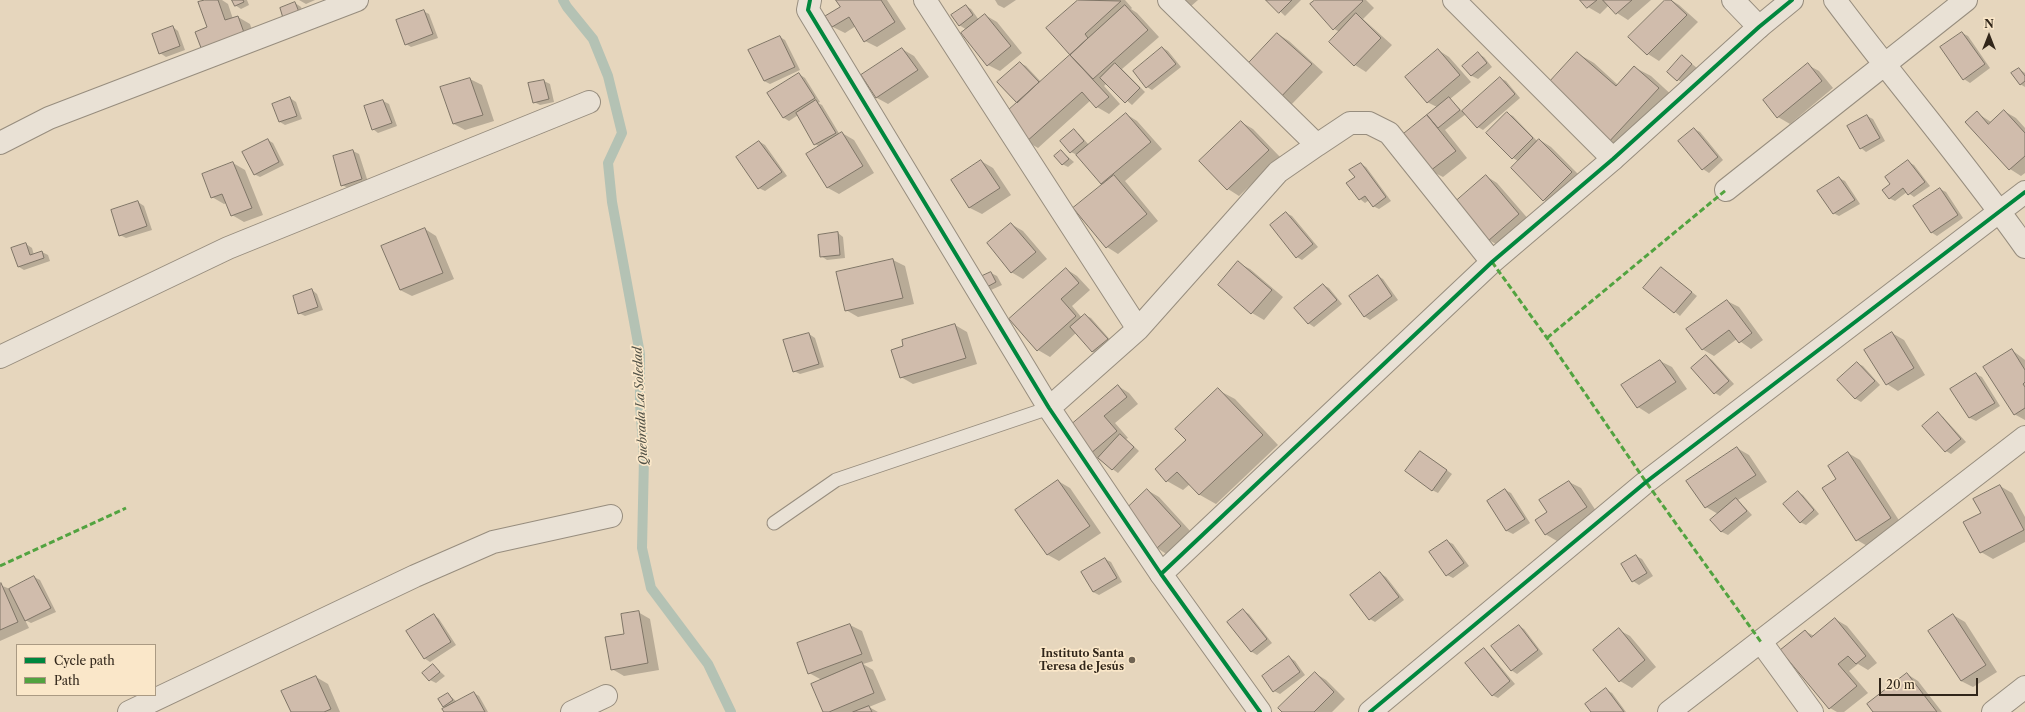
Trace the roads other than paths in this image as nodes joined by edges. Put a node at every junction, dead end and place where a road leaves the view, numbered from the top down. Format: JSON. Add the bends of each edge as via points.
{"nodes":[{"id":1,"x":357,"y":0,"type":"edge"},
{"id":2,"x":810,"y":0,"type":"edge"},
{"id":3,"x":925,"y":0,"type":"edge"},
{"id":4,"x":1170,"y":0,"type":"edge"},
{"id":5,"x":1454,"y":0,"type":"edge"},
{"id":6,"x":1733,"y":0,"type":"edge"},
{"id":7,"x":1792,"y":0,"type":"edge"},
{"id":8,"x":1835,"y":0,"type":"edge"},
{"id":9,"x":1966,"y":0,"type":"edge"},
{"id":10,"x":1759,"y":27,"type":"junction"},
{"id":11,"x":1883,"y":64,"type":"junction"},
{"id":12,"x":589,"y":102,"type":"dead end"},
{"id":13,"x":0,"y":143,"type":"edge"},
{"id":14,"x":1317,"y":145,"type":"junction"},
{"id":15,"x":1613,"y":159,"type":"junction"},
{"id":16,"x":1726,"y":190,"type":"dead end"},
{"id":17,"x":2025,"y":192,"type":"edge"},
{"id":18,"x":2000,"y":212,"type":"junction"},
{"id":19,"x":2025,"y":247,"type":"edge"},
{"id":20,"x":1492,"y":262,"type":"junction"},
{"id":21,"x":1138,"y":329,"type":"junction"},
{"id":22,"x":0,"y":357,"type":"edge"},
{"id":23,"x":1049,"y":408,"type":"junction"},
{"id":24,"x":2025,"y":437,"type":"edge"},
{"id":25,"x":611,"y":516,"type":"dead end"},
{"id":26,"x":774,"y":523,"type":"dead end"},
{"id":27,"x":1161,"y":574,"type":"junction"},
{"id":28,"x":1761,"y":642,"type":"junction"},
{"id":29,"x":2025,"y":687,"type":"edge"},
{"id":30,"x":606,"y":696,"type":"dead end"},
{"id":31,"x":129,"y":712,"type":"edge"},
{"id":32,"x":572,"y":712,"type":"edge"},
{"id":33,"x":1260,"y":712,"type":"edge"},
{"id":34,"x":1370,"y":712,"type":"edge"},
{"id":35,"x":1669,"y":712,"type":"edge"},
{"id":36,"x":1812,"y":712,"type":"edge"},
{"id":37,"x":1993,"y":712,"type":"edge"}],
"edges":[{"from":1,"to":13,"type":"street","via":[[49,118]]},
{"from":2,"to":23,"type":"street","via":[[808,10]]},
{"from":3,"to":21,"type":"street"},
{"from":4,"to":14,"type":"street"},
{"from":5,"to":15,"type":"street"},
{"from":6,"to":10,"type":"street"},
{"from":7,"to":10,"type":"street"},
{"from":8,"to":11,"type":"street"},
{"from":9,"to":11,"type":"street"},
{"from":10,"to":15,"type":"street"},
{"from":11,"to":16,"type":"street"},
{"from":11,"to":18,"type":"street"},
{"from":12,"to":22,"type":"street","via":[[228,248]]},
{"from":14,"to":20,"type":"street","via":[[1350,123],[1369,123],[1389,133]]},
{"from":14,"to":21,"type":"street","via":[[1278,172]]},
{"from":15,"to":20,"type":"street"},
{"from":17,"to":18,"type":"street"},
{"from":18,"to":19,"type":"street"},
{"from":18,"to":34,"type":"street","via":[[1646,482]]},
{"from":20,"to":27,"type":"street"},
{"from":21,"to":23,"type":"street"},
{"from":23,"to":26,"type":"lane","via":[[836,480]]},
{"from":23,"to":27,"type":"street"},
{"from":24,"to":28,"type":"street"},
{"from":25,"to":31,"type":"street","via":[[493,542],[414,576]]},
{"from":27,"to":33,"type":"street"},
{"from":28,"to":35,"type":"street"},
{"from":28,"to":36,"type":"street"},
{"from":29,"to":37,"type":"street"},
{"from":30,"to":32,"type":"street"}]}
